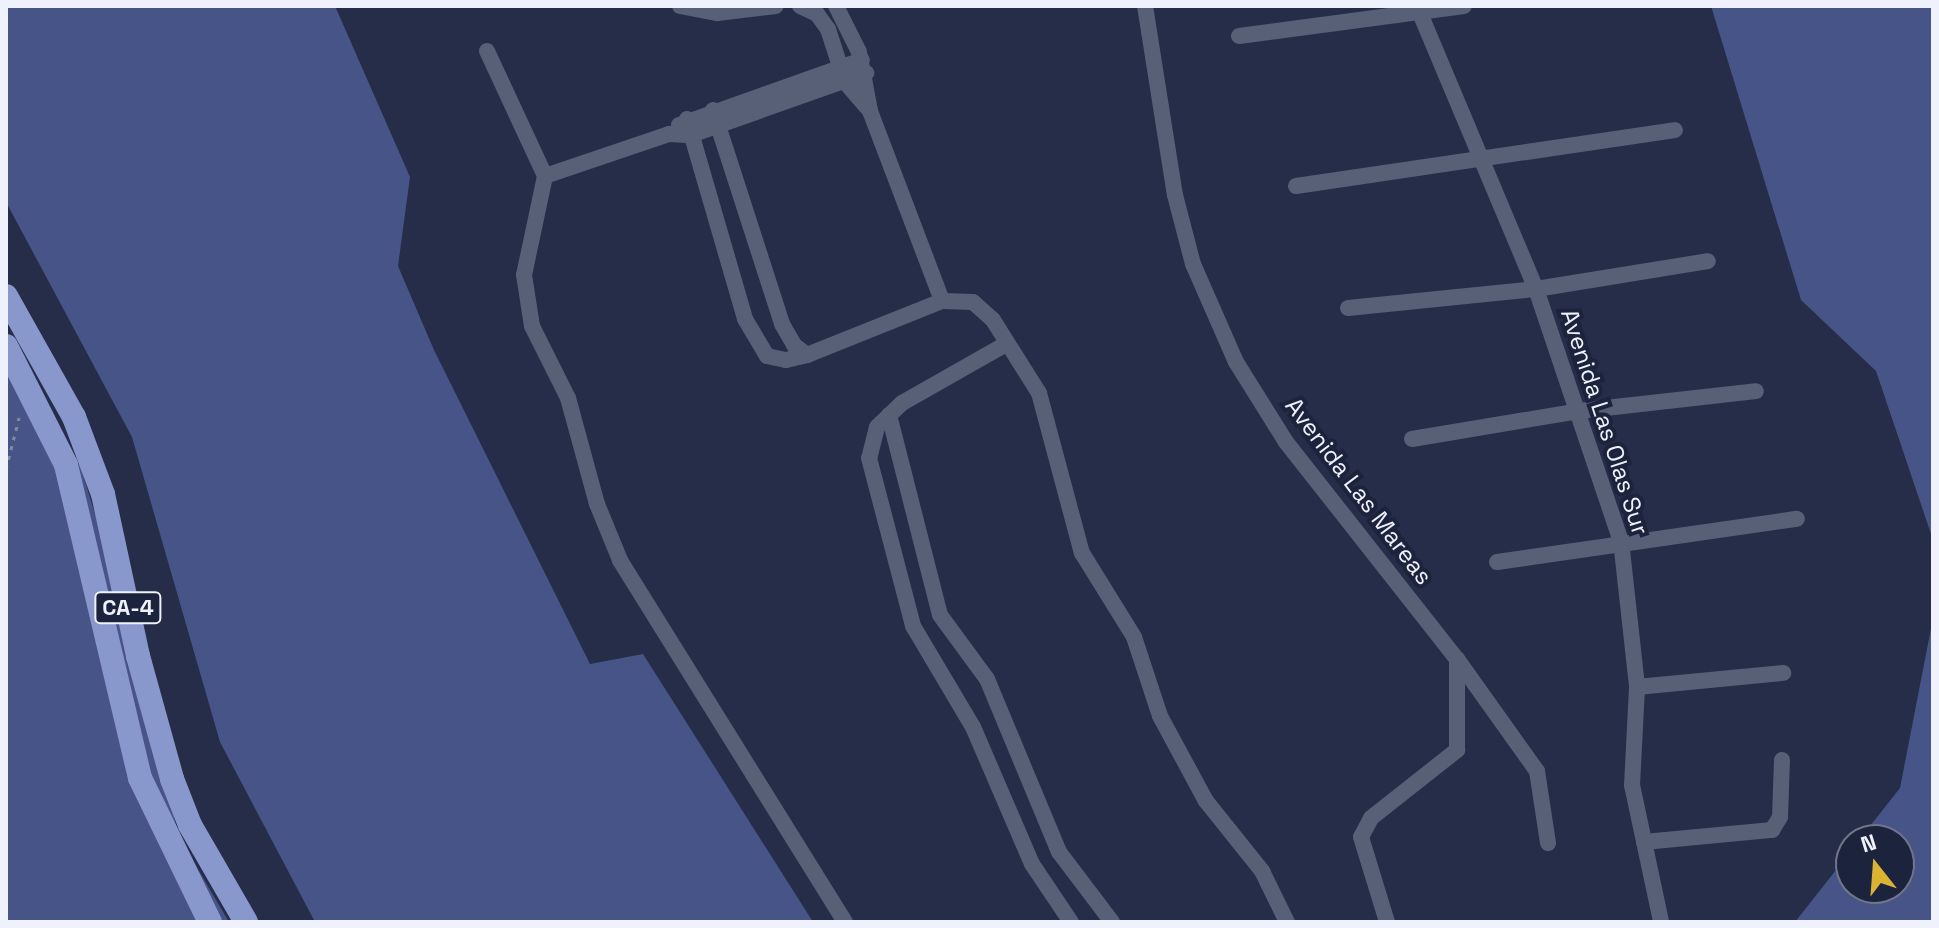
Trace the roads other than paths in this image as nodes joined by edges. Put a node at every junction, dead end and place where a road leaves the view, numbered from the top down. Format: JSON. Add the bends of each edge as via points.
{"nodes":[{"id":1,"x":680,"y":6,"type":"edge"},
{"id":2,"x":776,"y":6,"type":"edge"},
{"id":3,"x":800,"y":6,"type":"edge"},
{"id":4,"x":836,"y":6,"type":"edge"},
{"id":5,"x":1145,"y":6,"type":"edge"},
{"id":6,"x":1464,"y":6,"type":"edge"},
{"id":7,"x":1418,"y":9,"type":"edge"},
{"id":8,"x":1239,"y":36,"type":"dead end"},
{"id":9,"x":487,"y":51,"type":"dead end"},
{"id":10,"x":864,"y":66,"type":"junction"},
{"id":11,"x":842,"y":75,"type":"junction"},
{"id":12,"x":870,"y":111,"type":"junction"},
{"id":13,"x":715,"y":118,"type":"junction"},
{"id":14,"x":689,"y":127,"type":"junction"},
{"id":15,"x":1675,"y":130,"type":"dead end"},
{"id":16,"x":1482,"y":158,"type":"junction"},
{"id":17,"x":545,"y":176,"type":"junction"},
{"id":18,"x":1296,"y":186,"type":"dead end"},
{"id":19,"x":1708,"y":261,"type":"dead end"},
{"id":20,"x":1536,"y":289,"type":"junction"},
{"id":21,"x":6,"y":296,"type":"edge"},
{"id":22,"x":942,"y":301,"type":"junction"},
{"id":23,"x":1348,"y":308,"type":"dead end"},
{"id":24,"x":1006,"y":344,"type":"junction"},
{"id":25,"x":6,"y":346,"type":"edge"},
{"id":26,"x":807,"y":355,"type":"junction"},
{"id":27,"x":1756,"y":391,"type":"dead end"},
{"id":28,"x":1579,"y":411,"type":"junction"},
{"id":29,"x":889,"y":415,"type":"junction"},
{"id":30,"x":1412,"y":439,"type":"dead end"},
{"id":31,"x":1797,"y":519,"type":"dead end"},
{"id":32,"x":1621,"y":541,"type":"junction"},
{"id":33,"x":1497,"y":562,"type":"dead end"},
{"id":34,"x":1457,"y":659,"type":"junction"},
{"id":35,"x":1783,"y":673,"type":"dead end"},
{"id":36,"x":1637,"y":687,"type":"junction"},
{"id":37,"x":1782,"y":760,"type":"dead end"},
{"id":38,"x":1644,"y":842,"type":"junction"},
{"id":39,"x":1548,"y":843,"type":"dead end"},
{"id":40,"x":1059,"y":852,"type":"junction"},
{"id":41,"x":1032,"y":864,"type":"junction"},
{"id":42,"x":210,"y":922,"type":"edge"},
{"id":43,"x":246,"y":922,"type":"edge"},
{"id":44,"x":845,"y":922,"type":"edge"},
{"id":45,"x":1071,"y":922,"type":"edge"},
{"id":46,"x":1112,"y":922,"type":"edge"},
{"id":47,"x":1287,"y":922,"type":"edge"},
{"id":48,"x":1387,"y":922,"type":"edge"},
{"id":49,"x":1661,"y":922,"type":"edge"}],
"edges":[{"from":1,"to":2,"type":"street","via":[[717,13]]},
{"from":3,"to":11,"type":"street","via":[[817,14],[828,29]]},
{"from":4,"to":10,"type":"street","via":[[847,19]]},
{"from":5,"to":34,"type":"street","name":"Avenida Las Mareas","via":[[1175,195],[1193,264],[1236,362],[1286,442]]},
{"from":6,"to":7,"type":"street"},
{"from":7,"to":8,"type":"street"},
{"from":7,"to":16,"type":"street","name":"Avenida Las Olas Sur"},
{"from":9,"to":17,"type":"street"},
{"from":10,"to":11,"type":"street"},
{"from":10,"to":12,"type":"street"},
{"from":11,"to":12,"type":"street"},
{"from":11,"to":13,"type":"street"},
{"from":12,"to":22,"type":"street"},
{"from":13,"to":14,"type":"street"},
{"from":13,"to":26,"type":"street","via":[[782,324]]},
{"from":14,"to":17,"type":"street"},
{"from":14,"to":26,"type":"street","via":[[756,344],[767,356],[786,360]]},
{"from":15,"to":16,"type":"street"},
{"from":16,"to":18,"type":"street"},
{"from":16,"to":20,"type":"street","name":"Avenida Las Olas Sur"},
{"from":17,"to":44,"type":"street","via":[[532,219],[525,301],[568,398],[606,528],[680,662],[827,885]]},
{"from":19,"to":20,"type":"street"},
{"from":20,"to":23,"type":"street"},
{"from":20,"to":28,"type":"street","name":"Avenida Las Olas Sur"},
{"from":21,"to":43,"type":"highway","number":"CA-4","via":[[74,417],[103,494],[138,656],[172,779],[190,825]]},
{"from":22,"to":24,"type":"street","via":[[961,298],[985,309]]},
{"from":22,"to":26,"type":"street"},
{"from":24,"to":29,"type":"street"},
{"from":24,"to":47,"type":"street","via":[[1039,393],[1082,553],[1134,637],[1160,716],[1206,801],[1262,871]]},
{"from":25,"to":42,"type":"highway","number":"CA-4","via":[[66,465],[140,778]]},
{"from":27,"to":28,"type":"street"},
{"from":28,"to":30,"type":"street"},
{"from":28,"to":32,"type":"street","name":"Avenida Las Olas Sur"},
{"from":29,"to":40,"type":"street","via":[[940,615],[987,679]]},
{"from":29,"to":41,"type":"street","via":[[877,427],[869,458],[904,604],[973,727]]},
{"from":31,"to":32,"type":"street"},
{"from":32,"to":33,"type":"street"},
{"from":32,"to":36,"type":"street","name":"Avenida Las Olas Sur"},
{"from":34,"to":39,"type":"street","name":"Avenida Las Mareas","via":[[1537,771]]},
{"from":34,"to":48,"type":"street","via":[[1457,750],[1371,818],[1361,837]]},
{"from":35,"to":36,"type":"street"},
{"from":36,"to":38,"type":"street","name":"Avenida Las Olas Sur","via":[[1632,785]]},
{"from":37,"to":38,"type":"street","via":[[1780,817],[1772,830]]},
{"from":38,"to":49,"type":"street","name":"Avenida Las Olas Sur"},
{"from":40,"to":41,"type":"street"},
{"from":40,"to":46,"type":"street"},
{"from":41,"to":45,"type":"street"}]}
